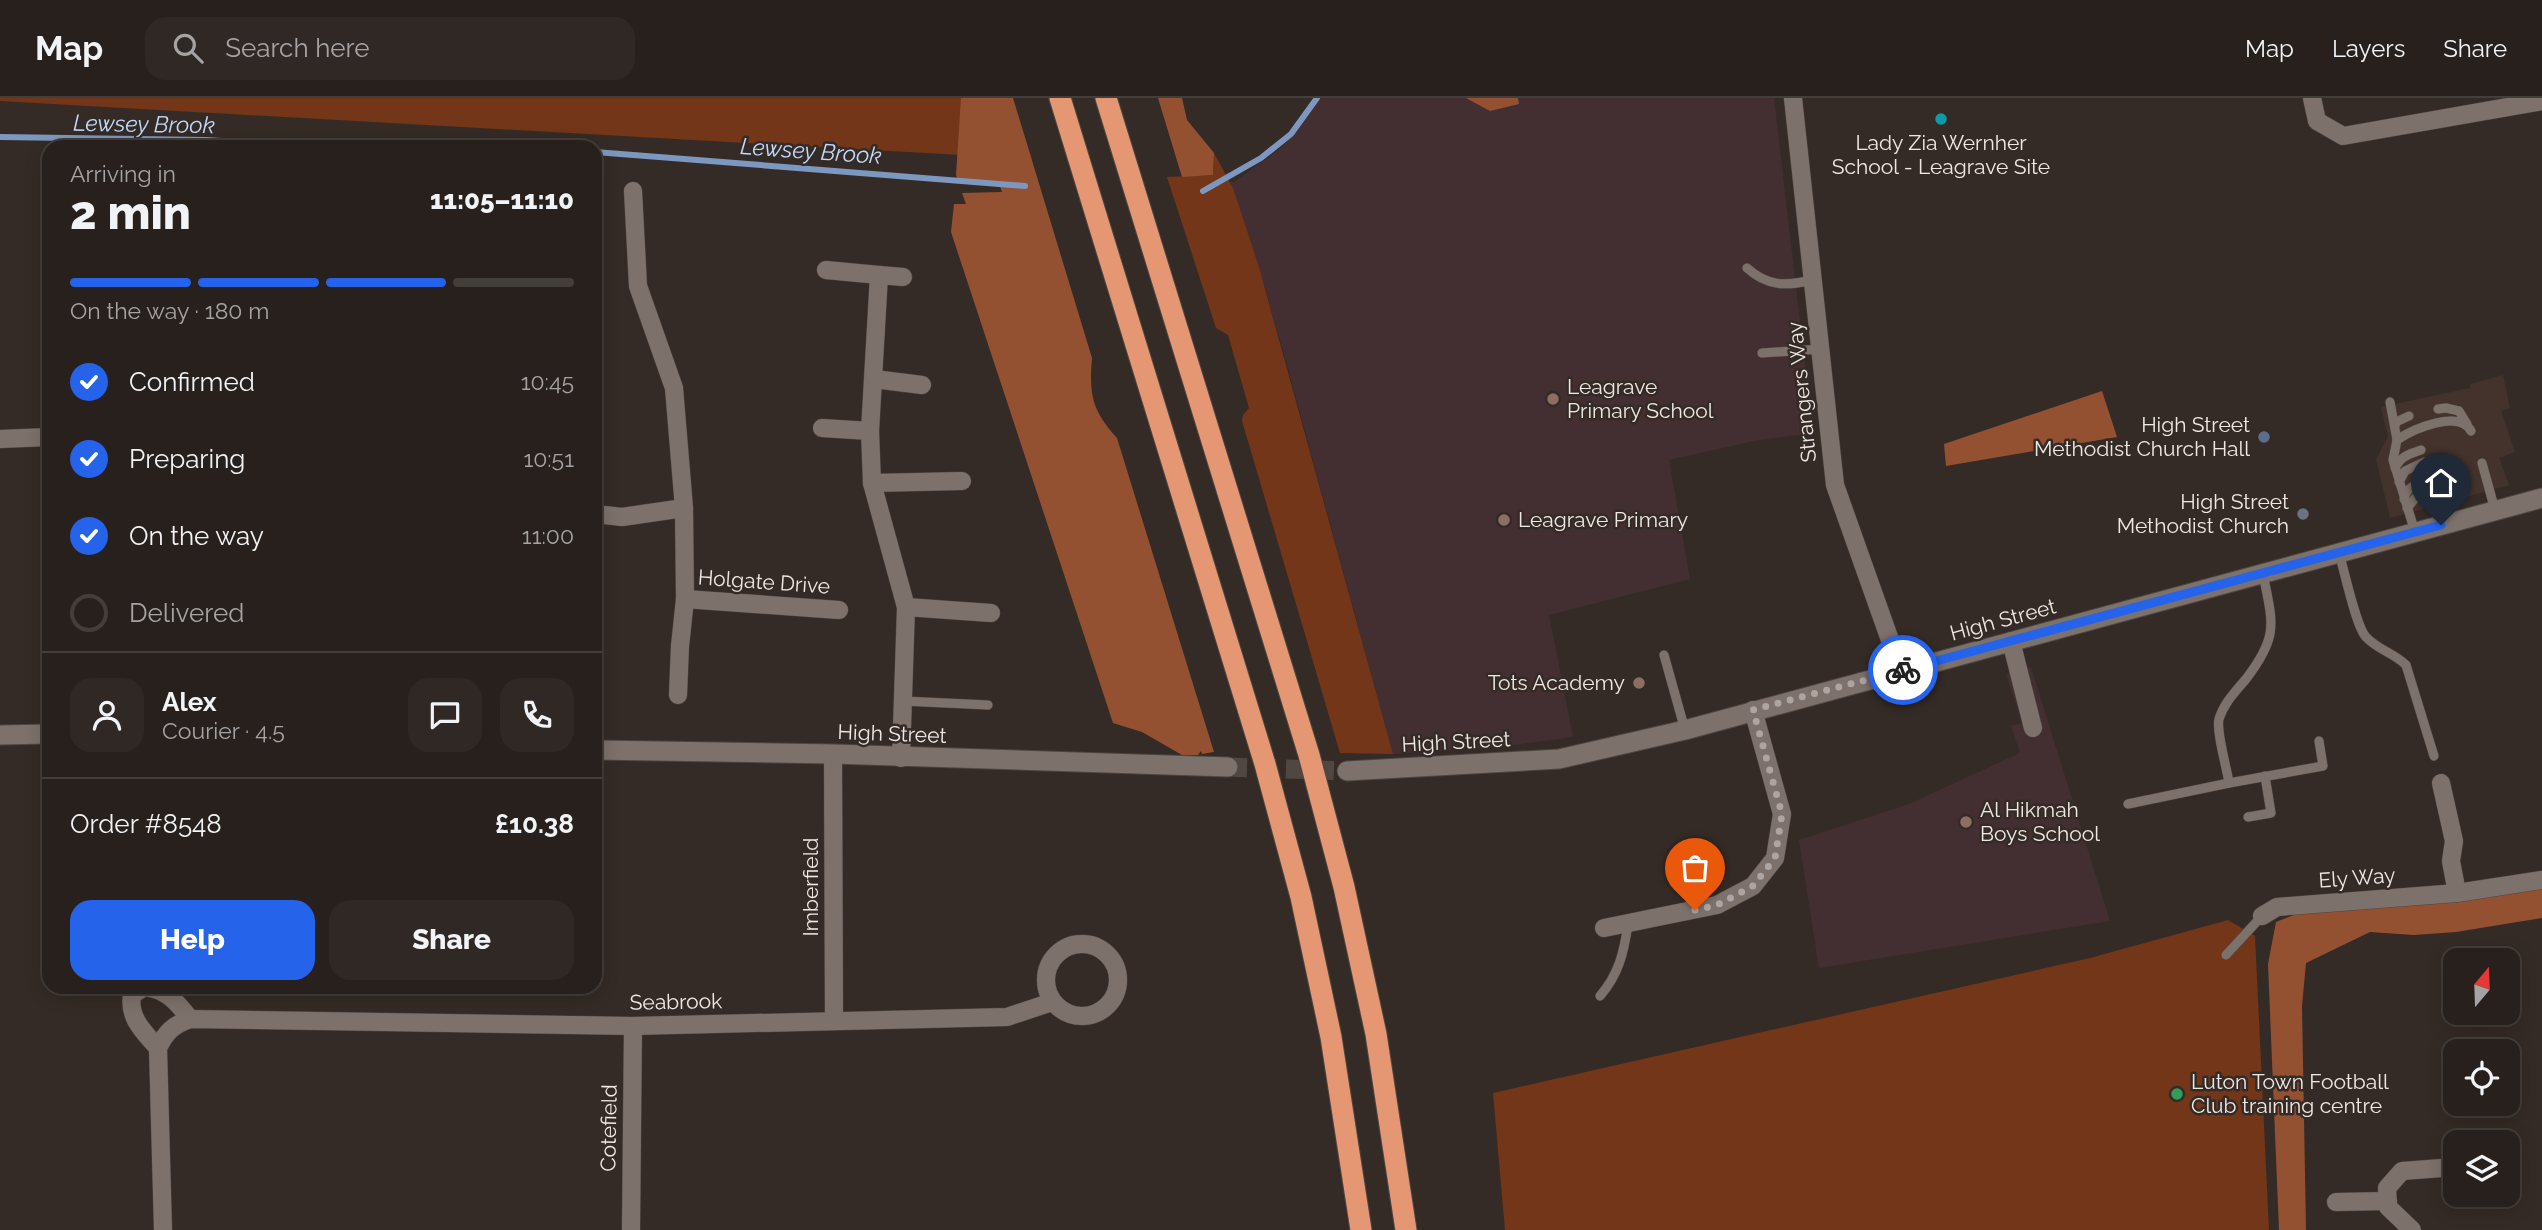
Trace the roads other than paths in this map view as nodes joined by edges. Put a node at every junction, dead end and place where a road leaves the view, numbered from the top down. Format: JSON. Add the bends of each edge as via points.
{"nodes":[{"id":1,"x":1060,"y":98,"type":"edge"},
{"id":2,"x":1106,"y":98,"type":"edge"},
{"id":3,"x":1793,"y":98,"type":"edge"},
{"id":4,"x":2312,"y":98,"type":"edge"},
{"id":5,"x":2542,"y":101,"type":"edge"},
{"id":6,"x":633,"y":191,"type":"dead end"},
{"id":7,"x":1747,"y":268,"type":"dead end"},
{"id":8,"x":826,"y":270,"type":"dead end"},
{"id":9,"x":879,"y":275,"type":"junction"},
{"id":10,"x":903,"y":277,"type":"dead end"},
{"id":11,"x":1813,"y":280,"type":"junction"},
{"id":12,"x":1821,"y":349,"type":"junction"},
{"id":13,"x":1762,"y":353,"type":"dead end"},
{"id":14,"x":874,"y":379,"type":"junction"},
{"id":15,"x":922,"y":385,"type":"dead end"},
{"id":16,"x":2390,"y":402,"type":"dead end"},
{"id":17,"x":2438,"y":409,"type":"dead end"},
{"id":18,"x":2409,"y":416,"type":"dead end"},
{"id":19,"x":2395,"y":426,"type":"junction"},
{"id":20,"x":822,"y":428,"type":"dead end"},
{"id":21,"x":870,"y":431,"type":"junction"},
{"id":22,"x":42,"y":437,"type":"edge"},
{"id":23,"x":0,"y":439,"type":"edge"},
{"id":24,"x":2397,"y":440,"type":"junction"},
{"id":25,"x":2421,"y":450,"type":"dead end"},
{"id":26,"x":2424,"y":462,"type":"dead end"},
{"id":27,"x":2481,"y":467,"type":"dead end"},
{"id":28,"x":2395,"y":468,"type":"junction"},
{"id":29,"x":2429,"y":480,"type":"dead end"},
{"id":30,"x":962,"y":481,"type":"dead end"},
{"id":31,"x":872,"y":483,"type":"junction"},
{"id":32,"x":2399,"y":484,"type":"junction"},
{"id":33,"x":2432,"y":493,"type":"dead end"},
{"id":34,"x":2542,"y":498,"type":"edge"},
{"id":35,"x":2406,"y":504,"type":"junction"},
{"id":36,"x":684,"y":508,"type":"junction"},
{"id":37,"x":2495,"y":510,"type":"junction"},
{"id":38,"x":602,"y":515,"type":"edge"},
{"id":39,"x":2414,"y":532,"type":"junction"},
{"id":40,"x":2340,"y":553,"type":"junction"},
{"id":41,"x":2263,"y":574,"type":"junction"},
{"id":42,"x":685,"y":599,"type":"junction"},
{"id":43,"x":906,"y":607,"type":"junction"},
{"id":44,"x":839,"y":610,"type":"dead end"},
{"id":45,"x":991,"y":613,"type":"dead end"},
{"id":46,"x":2011,"y":641,"type":"junction"},
{"id":47,"x":1664,"y":655,"type":"dead end"},
{"id":48,"x":1901,"y":671,"type":"junction"},
{"id":49,"x":678,"y":695,"type":"dead end"},
{"id":50,"x":903,"y":701,"type":"junction"},
{"id":51,"x":988,"y":705,"type":"dead end"},
{"id":52,"x":1753,"y":710,"type":"junction"},
{"id":53,"x":2033,"y":729,"type":"dead end"},
{"id":54,"x":1685,"y":730,"type":"junction"},
{"id":55,"x":42,"y":734,"type":"edge"},
{"id":56,"x":0,"y":735,"type":"edge"},
{"id":57,"x":2319,"y":741,"type":"dead end"},
{"id":58,"x":602,"y":750,"type":"edge"},
{"id":59,"x":832,"y":754,"type":"junction"},
{"id":60,"x":2434,"y":756,"type":"dead end"},
{"id":61,"x":901,"y":758,"type":"junction"},
{"id":62,"x":1228,"y":767,"type":"tunnel mouth"},
{"id":63,"x":1347,"y":771,"type":"tunnel mouth"},
{"id":64,"x":2265,"y":776,"type":"junction"},
{"id":65,"x":2229,"y":783,"type":"junction"},
{"id":66,"x":2441,"y":783,"type":"dead end"},
{"id":67,"x":2128,"y":804,"type":"dead end"},
{"id":68,"x":2248,"y":817,"type":"dead end"},
{"id":69,"x":2542,"y":880,"type":"edge"},
{"id":70,"x":2457,"y":893,"type":"junction"},
{"id":71,"x":2262,"y":916,"type":"joint"},
{"id":72,"x":1628,"y":924,"type":"junction"},
{"id":73,"x":1604,"y":928,"type":"dead end"},
{"id":74,"x":2226,"y":955,"type":"dead end"},
{"id":75,"x":134,"y":994,"type":"edge"},
{"id":76,"x":167,"y":994,"type":"edge"},
{"id":77,"x":1600,"y":996,"type":"dead end"},
{"id":78,"x":1052,"y":1002,"type":"junction"},
{"id":79,"x":190,"y":1019,"type":"junction"},
{"id":80,"x":834,"y":1020,"type":"junction"},
{"id":81,"x":633,"y":1026,"type":"junction"},
{"id":82,"x":158,"y":1048,"type":"junction"},
{"id":83,"x":2443,"y":1168,"type":"edge"},
{"id":84,"x":2388,"y":1201,"type":"junction"},
{"id":85,"x":2336,"y":1202,"type":"dead end"},
{"id":86,"x":163,"y":1230,"type":"edge"},
{"id":87,"x":631,"y":1230,"type":"edge"},
{"id":88,"x":1361,"y":1230,"type":"edge"},
{"id":89,"x":1406,"y":1230,"type":"edge"},
{"id":90,"x":2412,"y":1230,"type":"edge"}],
"edges":[{"from":1,"to":88,"type":"highway","via":[[1298,884],[1331,1037]]},
{"from":2,"to":89,"type":"highway","via":[[1309,755],[1341,873],[1376,1034]]},
{"from":3,"to":11,"type":"street","name":"Strangers Way"},
{"from":4,"to":5,"type":"street","via":[[2317,121],[2343,136]]},
{"from":6,"to":36,"type":"street","name":"Holgate Drive","via":[[638,286],[674,388]]},
{"from":7,"to":11,"type":"lane","via":[[1774,283]]},
{"from":8,"to":9,"type":"street"},
{"from":9,"to":10,"type":"street"},
{"from":9,"to":14,"type":"street"},
{"from":11,"to":12,"type":"street","name":"Strangers Way"},
{"from":12,"to":13,"type":"lane"},
{"from":12,"to":48,"type":"street","name":"Strangers Way","via":[[1835,485]]},
{"from":14,"to":15,"type":"street"},
{"from":14,"to":21,"type":"street"},
{"from":16,"to":19,"type":"lane"},
{"from":17,"to":24,"type":"lane","via":[[2459,411],[2469,428],[2460,421],[2423,426]]},
{"from":18,"to":19,"type":"lane"},
{"from":19,"to":24,"type":"lane"},
{"from":20,"to":21,"type":"street"},
{"from":21,"to":31,"type":"street"},
{"from":22,"to":23,"type":"street"},
{"from":24,"to":28,"type":"lane"},
{"from":25,"to":28,"type":"lane","via":[[2406,454]]},
{"from":26,"to":32,"type":"lane","via":[[2405,471]]},
{"from":27,"to":37,"type":"lane"},
{"from":28,"to":32,"type":"lane"},
{"from":29,"to":35,"type":"lane","via":[[2406,491]]},
{"from":30,"to":31,"type":"street"},
{"from":31,"to":43,"type":"street"},
{"from":32,"to":35,"type":"lane"},
{"from":33,"to":35,"type":"lane"},
{"from":34,"to":37,"type":"street","name":"High Street"},
{"from":35,"to":39,"type":"lane"},
{"from":36,"to":38,"type":"street","via":[[622,517]]},
{"from":36,"to":42,"type":"street","name":"Holgate Drive"},
{"from":37,"to":39,"type":"street","name":"High Street"},
{"from":39,"to":40,"type":"street","name":"High Street"},
{"from":40,"to":41,"type":"street","name":"High Street"},
{"from":40,"to":60,"type":"lane","via":[[2363,635],[2406,665]]},
{"from":41,"to":46,"type":"street","name":"High Street"},
{"from":41,"to":65,"type":"lane","via":[[2271,636],[2218,722]]},
{"from":42,"to":44,"type":"street","name":"Holgate Drive"},
{"from":42,"to":49,"type":"street","name":"Holgate Drive"},
{"from":43,"to":45,"type":"street"},
{"from":43,"to":50,"type":"street"},
{"from":46,"to":48,"type":"street","name":"High Street"},
{"from":46,"to":53,"type":"street"},
{"from":47,"to":54,"type":"lane"},
{"from":48,"to":52,"type":"street","name":"High Street"},
{"from":50,"to":51,"type":"lane"},
{"from":50,"to":61,"type":"street"},
{"from":52,"to":54,"type":"street","name":"High Street"},
{"from":52,"to":72,"type":"street","via":[[1782,814],[1775,858],[1753,886],[1717,905]]},
{"from":54,"to":63,"type":"street","name":"High Street","via":[[1559,759]]},
{"from":55,"to":56,"type":"street"},
{"from":57,"to":64,"type":"lane","via":[[2323,766]]},
{"from":58,"to":59,"type":"street","name":"High Street"},
{"from":59,"to":61,"type":"street","name":"High Street"},
{"from":59,"to":80,"type":"street","name":"Imberfield"},
{"from":61,"to":62,"type":"street","name":"High Street"},
{"from":64,"to":65,"type":"lane"},
{"from":64,"to":68,"type":"lane","via":[[2271,813]]},
{"from":65,"to":67,"type":"lane"},
{"from":66,"to":70,"type":"street","via":[[2454,841],[2451,861]]},
{"from":69,"to":70,"type":"street","name":"Ely Way"},
{"from":70,"to":71,"type":"street","name":"Ely Way","via":[[2277,907]]},
{"from":71,"to":74,"type":"lane"},
{"from":72,"to":73,"type":"street"},
{"from":72,"to":77,"type":"lane","via":[[1619,966]]},
{"from":75,"to":82,"type":"street","via":[[130,1006],[136,1022]]},
{"from":76,"to":79,"type":"street"},
{"from":78,"to":78,"type":"street","via":[[1045,980],[1061,950],[1083,944],[1105,952],[1113,961],[1118,985],[1107,1007],[1096,1014],[1072,1016]]},
{"from":78,"to":80,"type":"street","name":"Seabrook","via":[[1007,1017]]},
{"from":79,"to":81,"type":"street","name":"Seabrook"},
{"from":79,"to":82,"type":"street","via":[[175,1024]]},
{"from":80,"to":81,"type":"street","name":"Seabrook"},
{"from":81,"to":87,"type":"street","name":"Cotefield"},
{"from":82,"to":86,"type":"street"},
{"from":83,"to":84,"type":"street","via":[[2402,1171],[2387,1188]]},
{"from":84,"to":85,"type":"street"},
{"from":84,"to":90,"type":"street","via":[[2388,1207]]}]}
